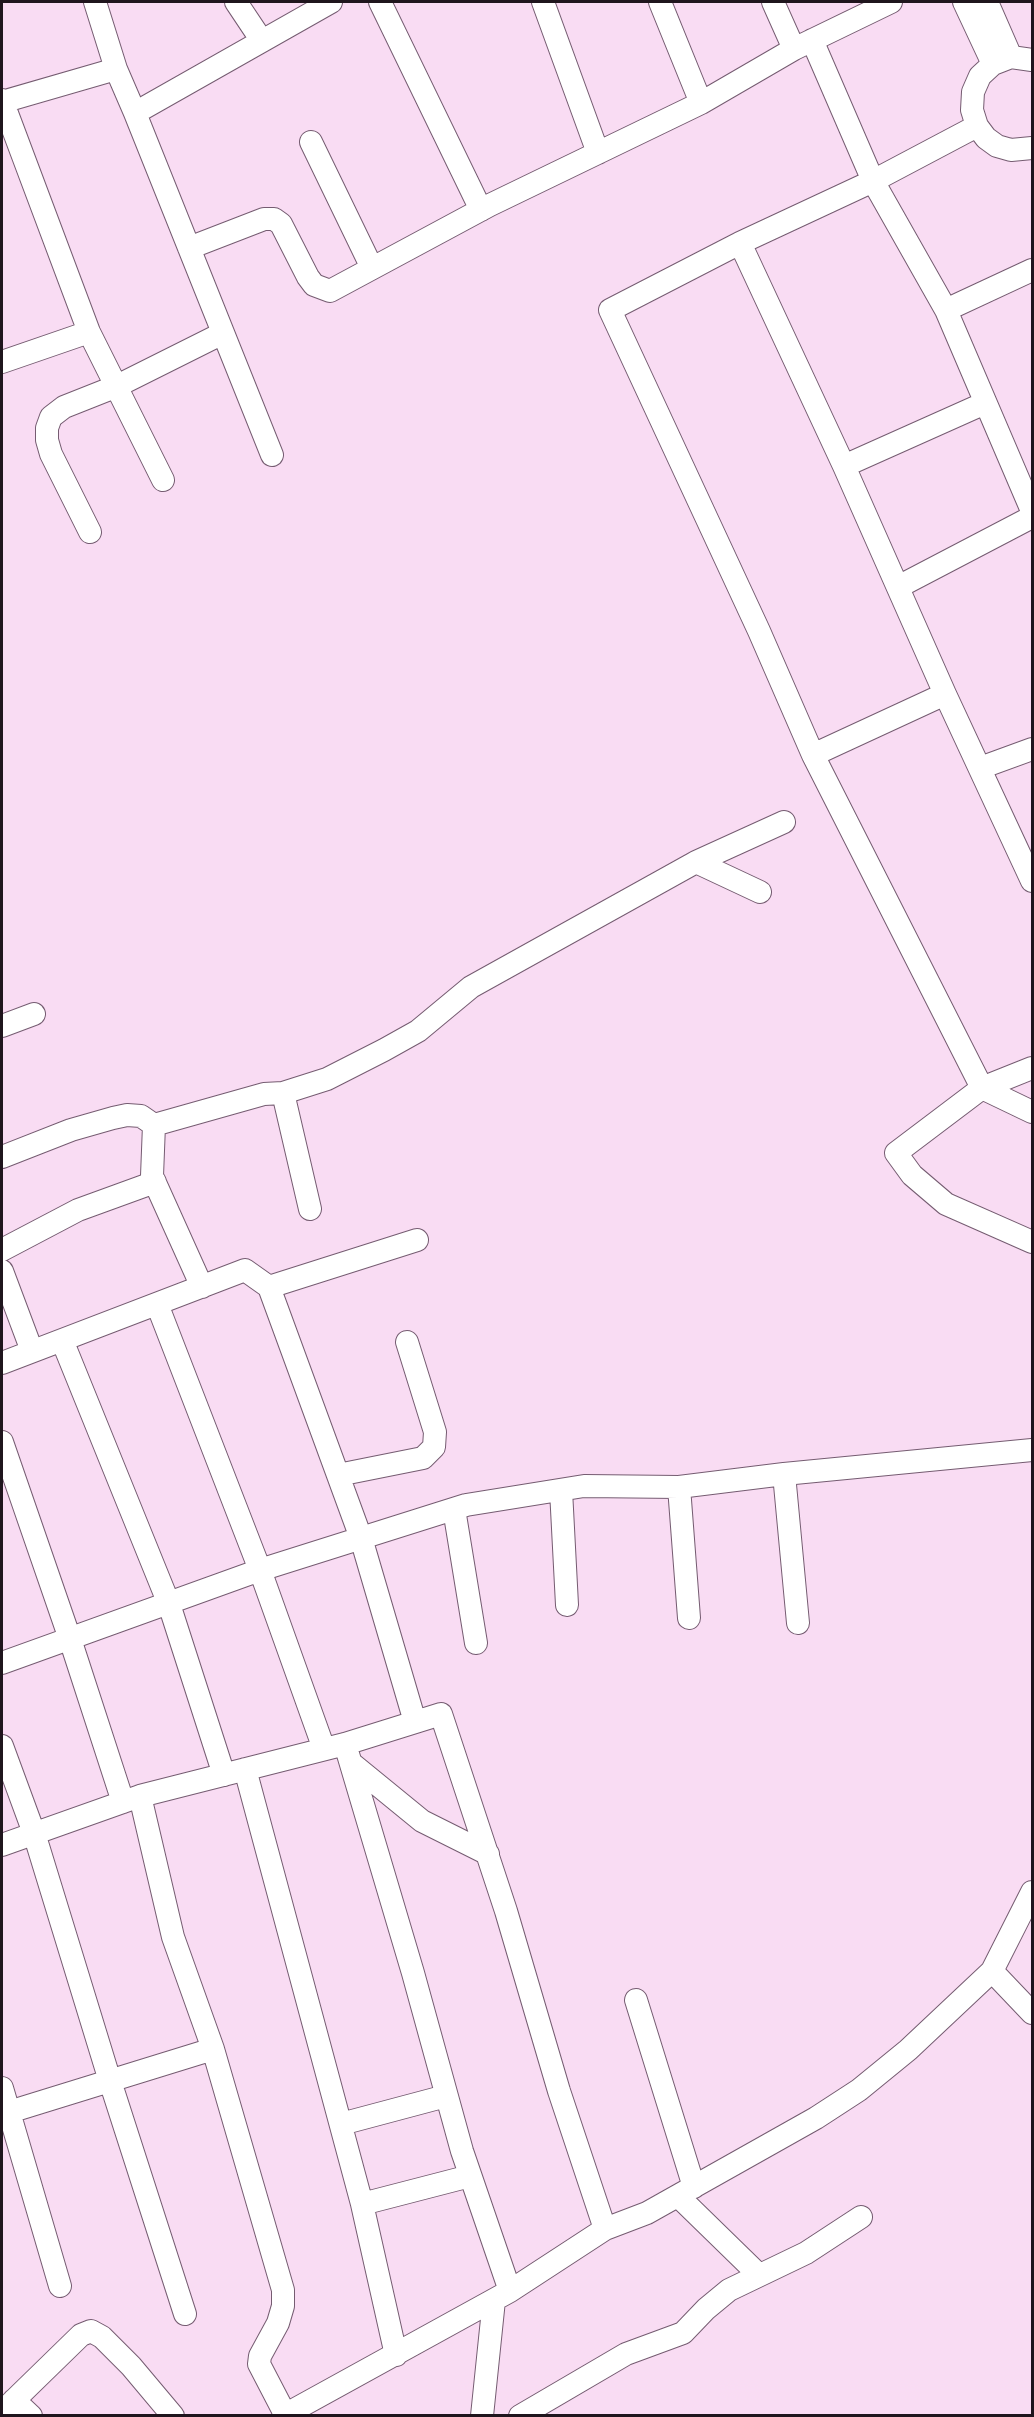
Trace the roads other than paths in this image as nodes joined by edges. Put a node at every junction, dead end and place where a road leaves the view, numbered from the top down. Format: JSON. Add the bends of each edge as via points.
{"nodes":[{"id":1,"x":95,"y":2,"type":"edge"},
{"id":2,"x":236,"y":2,"type":"edge"},
{"id":3,"x":331,"y":2,"type":"edge"},
{"id":4,"x":380,"y":2,"type":"edge"},
{"id":5,"x":543,"y":2,"type":"edge"},
{"id":6,"x":660,"y":2,"type":"edge"},
{"id":7,"x":773,"y":2,"type":"edge"},
{"id":8,"x":891,"y":2,"type":"edge"},
{"id":9,"x":964,"y":2,"type":"edge"},
{"id":10,"x":988,"y":2,"type":"edge"},
{"id":11,"x":262,"y":41,"type":"junction"},
{"id":12,"x":803,"y":44,"type":"junction"},
{"id":13,"x":1012,"y":60,"type":"edge"},
{"id":14,"x":116,"y":69,"type":"junction"},
{"id":15,"x":2,"y":102,"type":"edge"},
{"id":16,"x":700,"y":103,"type":"junction"},
{"id":17,"x":135,"y":113,"type":"junction"},
{"id":18,"x":977,"y":126,"type":"junction"},
{"id":19,"x":311,"y":142,"type":"dead end"},
{"id":20,"x":598,"y":153,"type":"junction"},
{"id":21,"x":1030,"y":154,"type":"edge"},
{"id":22,"x":873,"y":181,"type":"junction"},
{"id":23,"x":481,"y":210,"type":"junction"},
{"id":24,"x":740,"y":243,"type":"junction"},
{"id":25,"x":189,"y":248,"type":"junction"},
{"id":26,"x":372,"y":268,"type":"junction"},
{"id":27,"x":1032,"y":270,"type":"edge"},
{"id":28,"x":946,"y":310,"type":"junction"},
{"id":29,"x":89,"y":332,"type":"junction"},
{"id":30,"x":223,"y":333,"type":"junction"},
{"id":31,"x":2,"y":362,"type":"edge"},
{"id":32,"x":117,"y":386,"type":"junction"},
{"id":33,"x":986,"y":402,"type":"junction"},
{"id":34,"x":272,"y":456,"type":"dead end"},
{"id":35,"x":844,"y":466,"type":"junction"},
{"id":36,"x":163,"y":480,"type":"dead end"},
{"id":37,"x":1032,"y":511,"type":"edge"},
{"id":38,"x":1032,"y":517,"type":"edge"},
{"id":39,"x":90,"y":531,"type":"dead end"},
{"id":40,"x":898,"y":587,"type":"junction"},
{"id":41,"x":945,"y":694,"type":"junction"},
{"id":42,"x":1032,"y":749,"type":"edge"},
{"id":43,"x":813,"y":755,"type":"junction"},
{"id":44,"x":980,"y":768,"type":"junction"},
{"id":45,"x":784,"y":822,"type":"dead end"},
{"id":46,"x":696,"y":862,"type":"junction"},
{"id":47,"x":1032,"y":881,"type":"edge"},
{"id":48,"x":759,"y":891,"type":"dead end"},
{"id":49,"x":34,"y":1014,"type":"dead end"},
{"id":50,"x":2,"y":1026,"type":"edge"},
{"id":51,"x":1032,"y":1068,"type":"edge"},
{"id":52,"x":982,"y":1088,"type":"junction"},
{"id":53,"x":283,"y":1093,"type":"junction"},
{"id":54,"x":1032,"y":1112,"type":"edge"},
{"id":55,"x":154,"y":1125,"type":"junction"},
{"id":56,"x":2,"y":1157,"type":"edge"},
{"id":57,"x":155,"y":1182,"type":"junction"},
{"id":58,"x":310,"y":1209,"type":"dead end"},
{"id":59,"x":417,"y":1240,"type":"dead end"},
{"id":60,"x":1032,"y":1242,"type":"edge"},
{"id":61,"x":2,"y":1250,"type":"edge"},
{"id":62,"x":2,"y":1271,"type":"edge"},
{"id":63,"x":202,"y":1287,"type":"junction"},
{"id":64,"x":269,"y":1287,"type":"junction"},
{"id":65,"x":158,"y":1304,"type":"junction"},
{"id":66,"x":62,"y":1340,"type":"junction"},
{"id":67,"x":407,"y":1342,"type":"dead end"},
{"id":68,"x":32,"y":1351,"type":"junction"},
{"id":69,"x":2,"y":1363,"type":"edge"},
{"id":70,"x":2,"y":1442,"type":"edge"},
{"id":71,"x":1032,"y":1450,"type":"edge"},
{"id":72,"x":784,"y":1474,"type":"junction"},
{"id":73,"x":338,"y":1475,"type":"junction"},
{"id":74,"x":679,"y":1486,"type":"junction"},
{"id":75,"x":561,"y":1490,"type":"junction"},
{"id":76,"x":454,"y":1509,"type":"junction"},
{"id":77,"x":361,"y":1538,"type":"junction"},
{"id":78,"x":260,"y":1570,"type":"junction"},
{"id":79,"x":169,"y":1604,"type":"junction"},
{"id":80,"x":567,"y":1605,"type":"dead end"},
{"id":81,"x":689,"y":1618,"type":"dead end"},
{"id":82,"x":798,"y":1623,"type":"dead end"},
{"id":83,"x":70,"y":1639,"type":"junction"},
{"id":84,"x":476,"y":1643,"type":"dead end"},
{"id":85,"x":2,"y":1663,"type":"edge"},
{"id":86,"x":416,"y":1722,"type":"junction"},
{"id":87,"x":2,"y":1746,"type":"edge"},
{"id":88,"x":340,"y":1752,"type":"junction"},
{"id":89,"x":235,"y":1772,"type":"junction"},
{"id":90,"x":132,"y":1799,"type":"junction"},
{"id":91,"x":34,"y":1833,"type":"junction"},
{"id":92,"x":2,"y":1845,"type":"edge"},
{"id":93,"x":488,"y":1854,"type":"junction"},
{"id":94,"x":1032,"y":1892,"type":"edge"},
{"id":95,"x":992,"y":1971,"type":"junction"},
{"id":96,"x":636,"y":2000,"type":"dead end"},
{"id":97,"x":1032,"y":2013,"type":"edge"},
{"id":98,"x":213,"y":2049,"type":"junction"},
{"id":99,"x":110,"y":2081,"type":"junction"},
{"id":100,"x":2,"y":2088,"type":"edge"},
{"id":101,"x":446,"y":2096,"type":"junction"},
{"id":102,"x":9,"y":2112,"type":"junction"},
{"id":103,"x":341,"y":2124,"type":"junction"},
{"id":104,"x":470,"y":2176,"type":"junction"},
{"id":105,"x":686,"y":2192,"type":"junction"},
{"id":106,"x":362,"y":2204,"type":"junction"},
{"id":107,"x":861,"y":2217,"type":"dead end"},
{"id":108,"x":605,"y":2229,"type":"junction"},
{"id":109,"x":759,"y":2275,"type":"junction"},
{"id":110,"x":60,"y":2286,"type":"dead end"},
{"id":111,"x":502,"y":2296,"type":"junction"},
{"id":112,"x":185,"y":2314,"type":"dead end"},
{"id":113,"x":396,"y":2355,"type":"junction"},
{"id":114,"x":8,"y":2406,"type":"edge"},
{"id":115,"x":31,"y":2415,"type":"edge"},
{"id":116,"x":173,"y":2415,"type":"edge"},
{"id":117,"x":284,"y":2415,"type":"edge"},
{"id":118,"x":482,"y":2415,"type":"edge"},
{"id":119,"x":520,"y":2415,"type":"edge"}],
"edges":[{"from":1,"to":14,"type":"street"},
{"from":2,"to":11,"type":"street"},
{"from":3,"to":11,"type":"street"},
{"from":4,"to":23,"type":"street"},
{"from":5,"to":20,"type":"street"},
{"from":6,"to":16,"type":"street"},
{"from":7,"to":12,"type":"street"},
{"from":8,"to":12,"type":"street"},
{"from":9,"to":13,"type":"street"},
{"from":10,"to":13,"type":"street"},
{"from":11,"to":17,"type":"street"},
{"from":12,"to":16,"type":"street"},
{"from":12,"to":22,"type":"street"},
{"from":13,"to":18,"type":"street","via":[[980,76],[973,92],[972,110]]},
{"from":14,"to":15,"type":"street"},
{"from":14,"to":17,"type":"street"},
{"from":15,"to":29,"type":"street"},
{"from":16,"to":20,"type":"street"},
{"from":17,"to":25,"type":"street"},
{"from":18,"to":21,"type":"street","via":[[998,146]]},
{"from":18,"to":22,"type":"street"},
{"from":19,"to":26,"type":"street"},
{"from":20,"to":23,"type":"street"},
{"from":22,"to":24,"type":"street"},
{"from":22,"to":28,"type":"street"},
{"from":23,"to":26,"type":"street"},
{"from":24,"to":35,"type":"street"},
{"from":24,"to":43,"type":"street","via":[[610,310]]},
{"from":25,"to":26,"type":"street","via":[[264,219],[274,219],[282,224],[314,285],[330,291]]},
{"from":25,"to":30,"type":"street"},
{"from":27,"to":28,"type":"street"},
{"from":28,"to":33,"type":"street"},
{"from":29,"to":31,"type":"street"},
{"from":29,"to":32,"type":"street"},
{"from":30,"to":32,"type":"street"},
{"from":30,"to":34,"type":"street"},
{"from":32,"to":36,"type":"street"},
{"from":32,"to":39,"type":"street","via":[[64,407],[51,417],[47,428],[51,454]]},
{"from":33,"to":35,"type":"street"},
{"from":33,"to":37,"type":"street"},
{"from":35,"to":40,"type":"street"},
{"from":38,"to":40,"type":"street"},
{"from":40,"to":41,"type":"street"},
{"from":41,"to":43,"type":"street"},
{"from":41,"to":44,"type":"street"},
{"from":42,"to":44,"type":"street"},
{"from":43,"to":52,"type":"street"},
{"from":44,"to":47,"type":"street"},
{"from":45,"to":46,"type":"street"},
{"from":46,"to":48,"type":"street"},
{"from":46,"to":53,"type":"street","via":[[471,987],[418,1031],[327,1079]]},
{"from":49,"to":50,"type":"street"},
{"from":51,"to":52,"type":"street"},
{"from":52,"to":54,"type":"street"},
{"from":52,"to":60,"type":"street","via":[[896,1153],[912,1175],[946,1204]]},
{"from":53,"to":55,"type":"street","via":[[264,1094]]},
{"from":53,"to":58,"type":"street"},
{"from":55,"to":56,"type":"street","via":[[141,1116],[127,1115],[71,1130]]},
{"from":55,"to":57,"type":"street"},
{"from":57,"to":61,"type":"street","via":[[78,1210]]},
{"from":57,"to":63,"type":"street"},
{"from":59,"to":64,"type":"street"},
{"from":62,"to":68,"type":"street"},
{"from":63,"to":64,"type":"street","via":[[245,1270]]},
{"from":63,"to":65,"type":"street"},
{"from":64,"to":73,"type":"street"},
{"from":65,"to":66,"type":"street"},
{"from":65,"to":78,"type":"street"},
{"from":66,"to":68,"type":"street"},
{"from":66,"to":79,"type":"street"},
{"from":67,"to":73,"type":"street","via":[[435,1432],[435,1447],[423,1458]]},
{"from":68,"to":69,"type":"street"},
{"from":70,"to":83,"type":"street"},
{"from":71,"to":72,"type":"street"},
{"from":72,"to":74,"type":"street"},
{"from":72,"to":82,"type":"street"},
{"from":73,"to":77,"type":"street"},
{"from":74,"to":75,"type":"street","via":[[584,1486]]},
{"from":74,"to":81,"type":"street"},
{"from":75,"to":76,"type":"street"},
{"from":75,"to":80,"type":"street"},
{"from":76,"to":77,"type":"street"},
{"from":76,"to":84,"type":"street"},
{"from":77,"to":78,"type":"street"},
{"from":77,"to":86,"type":"street"},
{"from":78,"to":79,"type":"street"},
{"from":78,"to":88,"type":"street"},
{"from":79,"to":83,"type":"street"},
{"from":79,"to":89,"type":"street"},
{"from":83,"to":85,"type":"street"},
{"from":83,"to":90,"type":"street"},
{"from":86,"to":88,"type":"street"},
{"from":86,"to":93,"type":"street","via":[[441,1714]]},
{"from":87,"to":91,"type":"street"},
{"from":88,"to":89,"type":"street"},
{"from":88,"to":93,"type":"street","via":[[422,1821]]},
{"from":88,"to":101,"type":"street"},
{"from":89,"to":90,"type":"street"},
{"from":89,"to":103,"type":"street"},
{"from":90,"to":91,"type":"street"},
{"from":90,"to":98,"type":"street","via":[[173,1937]]},
{"from":91,"to":92,"type":"street"},
{"from":91,"to":99,"type":"street"},
{"from":93,"to":108,"type":"street"},
{"from":94,"to":95,"type":"street"},
{"from":95,"to":97,"type":"street"},
{"from":95,"to":105,"type":"street","via":[[859,2090]]},
{"from":96,"to":105,"type":"street"},
{"from":98,"to":99,"type":"street"},
{"from":98,"to":117,"type":"street","via":[[282,2290],[278,2323],[259,2364]]},
{"from":99,"to":102,"type":"street"},
{"from":99,"to":112,"type":"street"},
{"from":100,"to":102,"type":"street"},
{"from":101,"to":103,"type":"street"},
{"from":101,"to":104,"type":"street"},
{"from":102,"to":110,"type":"street"},
{"from":103,"to":106,"type":"street"},
{"from":104,"to":106,"type":"street"},
{"from":104,"to":111,"type":"street"},
{"from":105,"to":108,"type":"street","via":[[647,2214]]},
{"from":105,"to":109,"type":"street"},
{"from":106,"to":113,"type":"street"},
{"from":107,"to":109,"type":"street","via":[[806,2253]]},
{"from":108,"to":111,"type":"street"},
{"from":109,"to":119,"type":"street","via":[[729,2290],[683,2333],[626,2354]]},
{"from":111,"to":113,"type":"street"},
{"from":111,"to":118,"type":"street"},
{"from":113,"to":117,"type":"street"},
{"from":114,"to":115,"type":"street"},
{"from":114,"to":116,"type":"street","via":[[81,2335],[91,2331],[131,2366]]}]}
